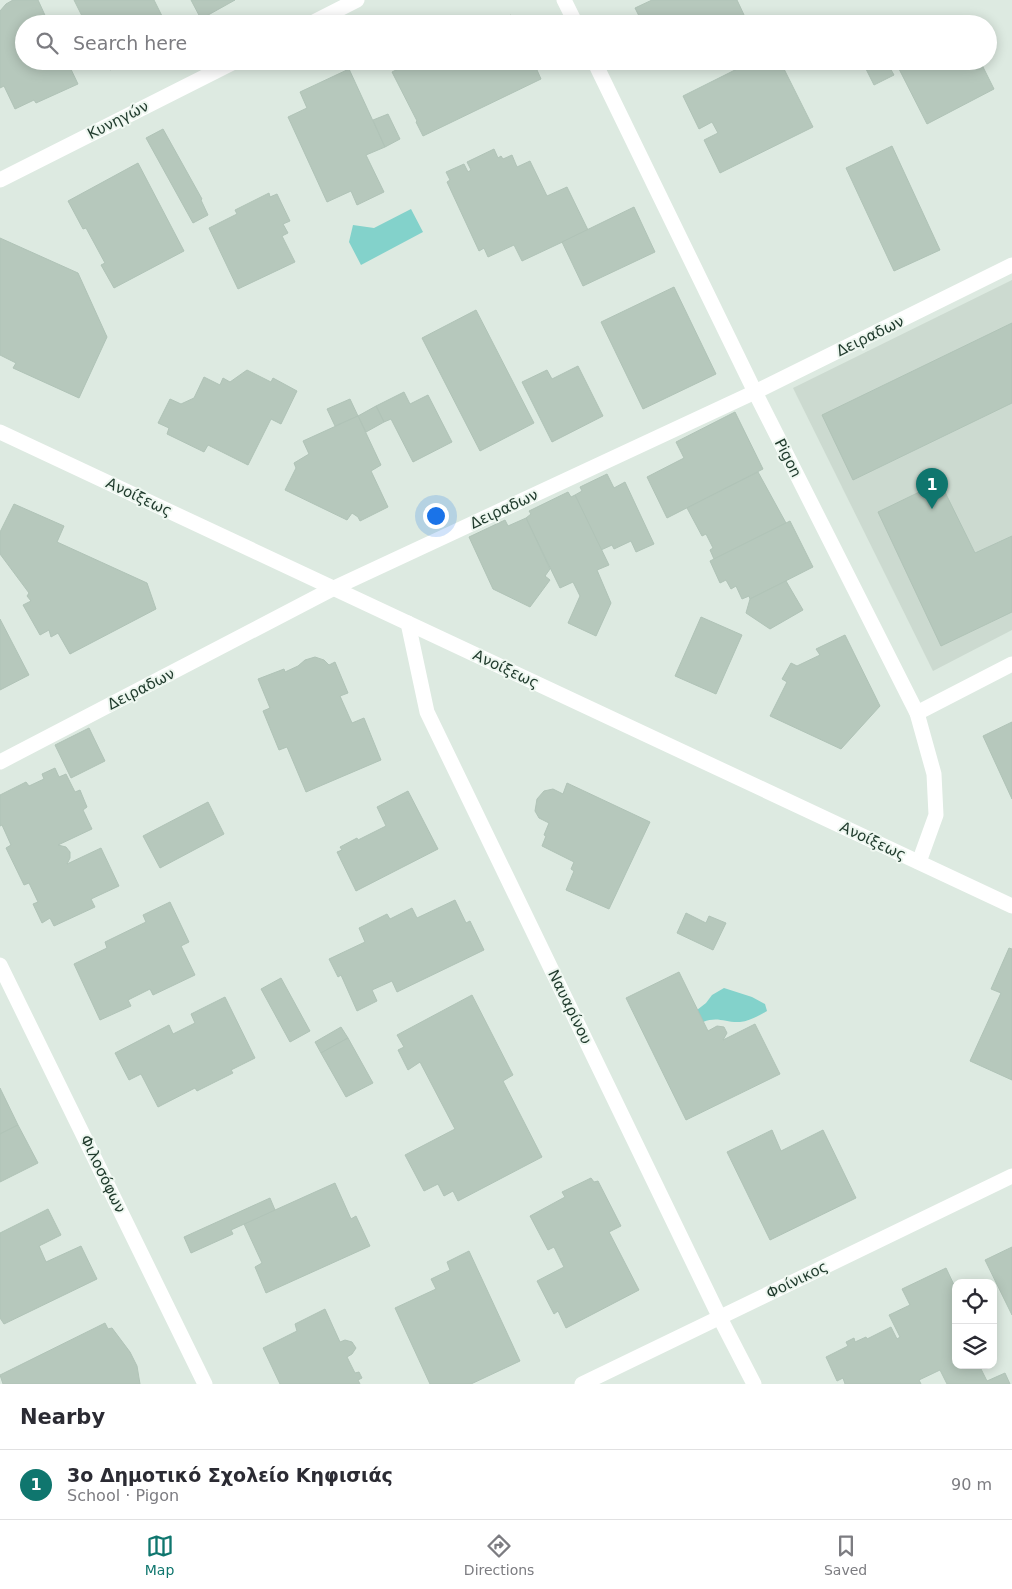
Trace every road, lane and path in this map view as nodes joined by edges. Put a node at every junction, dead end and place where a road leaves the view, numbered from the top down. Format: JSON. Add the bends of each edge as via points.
{"nodes":[{"id":1,"x":357,"y":0,"type":"edge"},
{"id":2,"x":564,"y":0,"type":"edge"},
{"id":3,"x":328,"y":15,"type":"edge"},
{"id":4,"x":572,"y":15,"type":"edge"},
{"id":5,"x":218,"y":70,"type":"edge"},
{"id":6,"x":598,"y":70,"type":"edge"},
{"id":7,"x":0,"y":180,"type":"edge"},
{"id":8,"x":1012,"y":265,"type":"edge"},
{"id":9,"x":755,"y":392,"type":"junction"},
{"id":10,"x":0,"y":432,"type":"edge"},
{"id":11,"x":334,"y":588,"type":"junction"},
{"id":12,"x":408,"y":623,"type":"junction"},
{"id":13,"x":1012,"y":664,"type":"edge"},
{"id":14,"x":917,"y":713,"type":"junction"},
{"id":15,"x":0,"y":762,"type":"edge"},
{"id":16,"x":918,"y":862,"type":"junction"},
{"id":17,"x":1012,"y":906,"type":"edge"},
{"id":18,"x":0,"y":965,"type":"edge"},
{"id":19,"x":1012,"y":1176,"type":"edge"},
{"id":20,"x":720,"y":1318,"type":"junction"},
{"id":21,"x":205,"y":1384,"type":"edge"},
{"id":22,"x":582,"y":1384,"type":"edge"},
{"id":23,"x":754,"y":1384,"type":"edge"}],
"edges":[{"from":1,"to":3,"type":"street"},
{"from":2,"to":4,"type":"street"},
{"from":5,"to":7,"type":"street","name":"Κυνηγών"},
{"from":6,"to":9,"type":"street","name":"Pigon"},
{"from":8,"to":9,"type":"street","name":"Δειραδων"},
{"from":9,"to":11,"type":"street","name":"Δειραδων"},
{"from":9,"to":14,"type":"street","name":"Pigon"},
{"from":10,"to":11,"type":"street","name":"Ανοίξεως"},
{"from":11,"to":12,"type":"street","name":"Ανοίξεως"},
{"from":11,"to":15,"type":"street","name":"Δειραδων"},
{"from":12,"to":16,"type":"street","name":"Ανοίξεως"},
{"from":12,"to":20,"type":"street","name":"Ναυαρίνου","via":[[427,712]]},
{"from":13,"to":14,"type":"street"},
{"from":14,"to":16,"type":"street","name":"Pigon","via":[[934,774],[936,815]]},
{"from":16,"to":17,"type":"street","name":"Ανοίξεως"},
{"from":18,"to":21,"type":"street","name":"Φιλοσόφων"},
{"from":19,"to":20,"type":"street","name":"Φοίνικος"},
{"from":20,"to":22,"type":"street","name":"Φοίνικος"},
{"from":20,"to":23,"type":"street","name":"Ναυαρίνου"}]}
